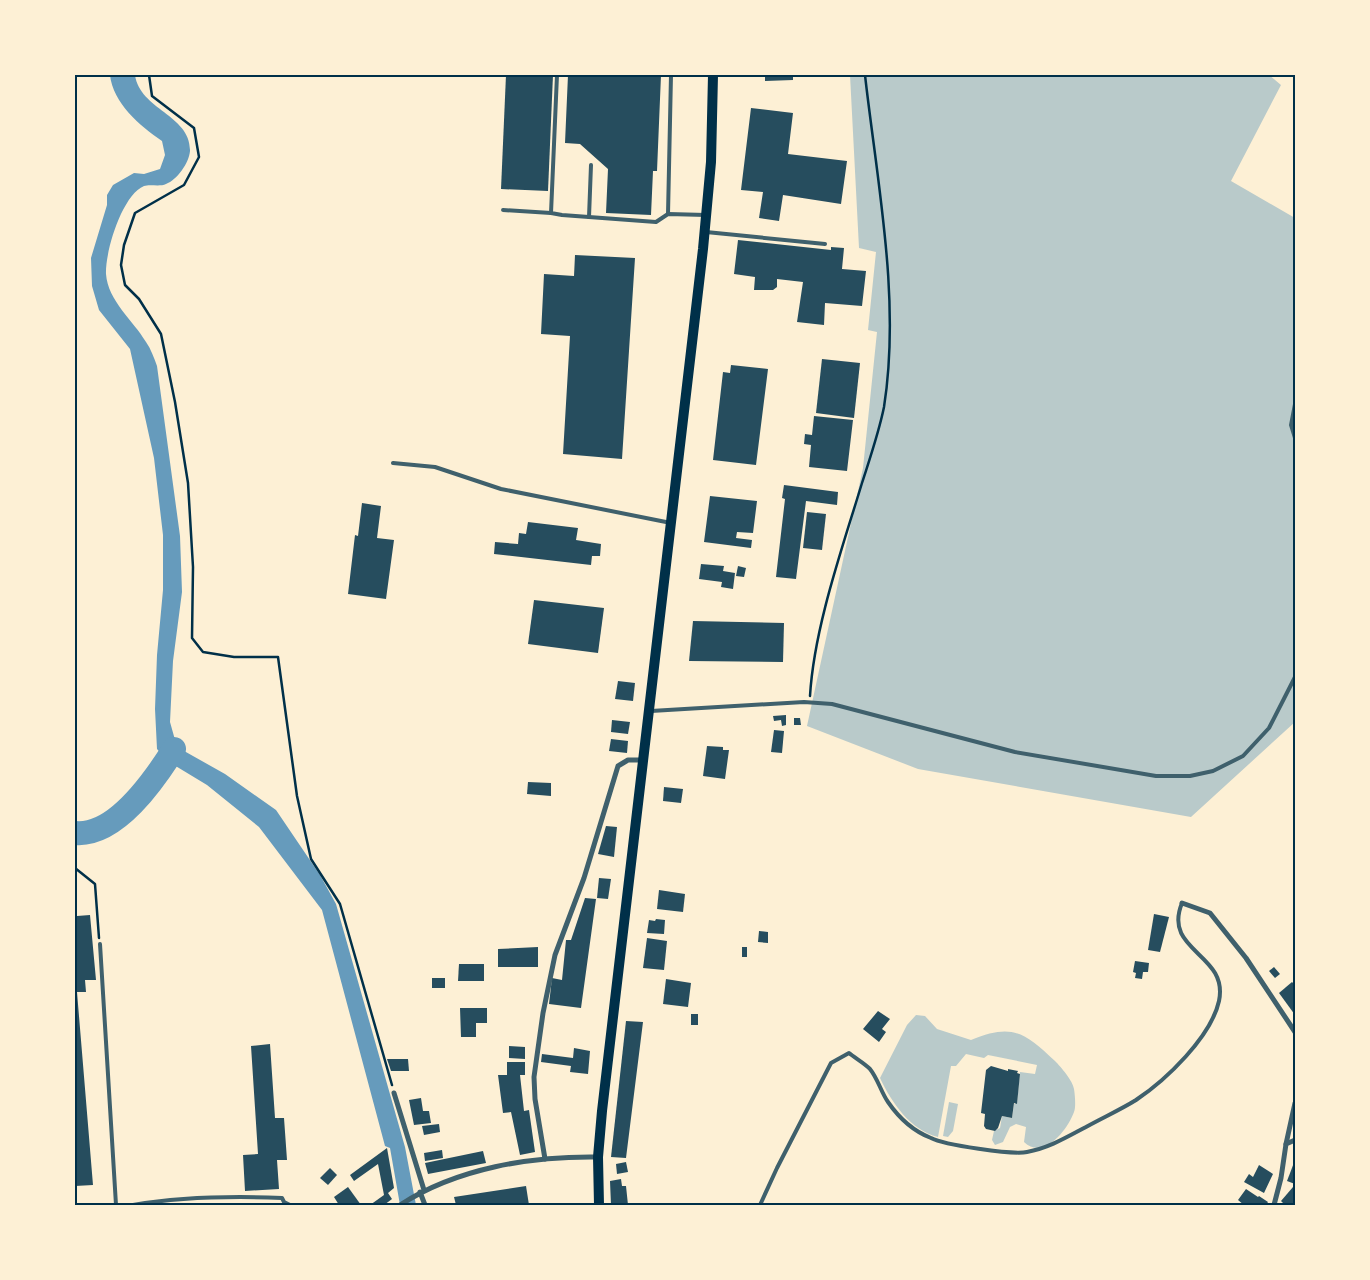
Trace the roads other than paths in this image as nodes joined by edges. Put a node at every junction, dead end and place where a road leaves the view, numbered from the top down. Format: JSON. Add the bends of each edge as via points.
{"nodes":[{"id":1,"x":557,"y":75,"type":"edge"},
{"id":2,"x":672,"y":75,"type":"edge"},
{"id":3,"x":714,"y":75,"type":"edge"},
{"id":4,"x":591,"y":164,"type":"dead end"},
{"id":5,"x":504,"y":210,"type":"dead end"},
{"id":6,"x":551,"y":213,"type":"junction"},
{"id":7,"x":668,"y":214,"type":"junction"},
{"id":8,"x":706,"y":215,"type":"junction"},
{"id":9,"x":589,"y":217,"type":"junction"},
{"id":10,"x":704,"y":232,"type":"junction"},
{"id":11,"x":826,"y":244,"type":"dead end"},
{"id":12,"x":1295,"y":404,"type":"edge"},
{"id":13,"x":1295,"y":438,"type":"edge"},
{"id":14,"x":393,"y":463,"type":"dead end"},
{"id":15,"x":671,"y":523,"type":"junction"},
{"id":16,"x":1295,"y":677,"type":"edge"},
{"id":17,"x":649,"y":712,"type":"junction"},
{"id":18,"x":643,"y":760,"type":"junction"},
{"id":19,"x":1182,"y":904,"type":"joint"},
{"id":20,"x":100,"y":944,"type":"road end"},
{"id":21,"x":1295,"y":1032,"type":"edge"},
{"id":22,"x":394,"y":1094,"type":"road end"},
{"id":23,"x":1295,"y":1103,"type":"edge"},
{"id":24,"x":1295,"y":1140,"type":"edge"},
{"id":25,"x":1286,"y":1144,"type":"junction"},
{"id":26,"x":598,"y":1157,"type":"junction"},
{"id":27,"x":545,"y":1159,"type":"junction"},
{"id":28,"x":420,"y":1192,"type":"junction"},
{"id":29,"x":116,"y":1205,"type":"edge"},
{"id":30,"x":133,"y":1205,"type":"edge"},
{"id":31,"x":290,"y":1205,"type":"edge"},
{"id":32,"x":302,"y":1205,"type":"edge"},
{"id":33,"x":317,"y":1205,"type":"edge"},
{"id":34,"x":400,"y":1205,"type":"edge"},
{"id":35,"x":425,"y":1205,"type":"edge"},
{"id":36,"x":599,"y":1205,"type":"edge"},
{"id":37,"x":760,"y":1205,"type":"edge"},
{"id":38,"x":1274,"y":1205,"type":"edge"}],
"edges":[{"from":1,"to":6,"type":"lane"},
{"from":2,"to":7,"type":"lane"},
{"from":3,"to":8,"type":"main road"},
{"from":4,"to":9,"type":"lane"},
{"from":5,"to":6,"type":"lane"},
{"from":6,"to":9,"type":"lane"},
{"from":7,"to":8,"type":"lane"},
{"from":7,"to":9,"type":"lane","via":[[656,222]]},
{"from":8,"to":10,"type":"main road"},
{"from":10,"to":11,"type":"lane"},
{"from":10,"to":15,"type":"main road"},
{"from":12,"to":13,"type":"lane","via":[[1291,425]]},
{"from":14,"to":15,"type":"lane","via":[[435,467],[501,488]]},
{"from":15,"to":17,"type":"main road"},
{"from":16,"to":17,"type":"lane","via":[[1269,728],[1242,756],[1213,771],[1190,776],[1156,776],[1015,752],[852,708],[810,703]]},
{"from":17,"to":18,"type":"main road"},
{"from":18,"to":26,"type":"main road"},
{"from":18,"to":27,"type":"street","via":[[628,760],[618,766],[584,878],[555,956],[542,1013],[534,1077],[534,1099]]},
{"from":19,"to":21,"type":"street","via":[[1210,913],[1246,958]]},
{"from":19,"to":37,"type":"lane","via":[[1178,931],[1184,941],[1212,967],[1220,999],[1206,1032],[1170,1072],[1136,1100],[1048,1147],[1025,1153],[981,1148],[933,1140],[912,1129],[888,1103],[870,1070],[849,1053],[831,1063]]},
{"from":20,"to":29,"type":"lane"},
{"from":22,"to":28,"type":"street"},
{"from":23,"to":25,"type":"street"},
{"from":24,"to":25,"type":"street"},
{"from":25,"to":38,"type":"street"},
{"from":26,"to":27,"type":"street"},
{"from":26,"to":36,"type":"main road"},
{"from":27,"to":28,"type":"street","via":[[467,1174]]},
{"from":28,"to":34,"type":"street"},
{"from":28,"to":35,"type":"street"},
{"from":30,"to":31,"type":"lane","via":[[272,1197],[282,1198]]},
{"from":32,"to":33,"type":"lane"}]}
